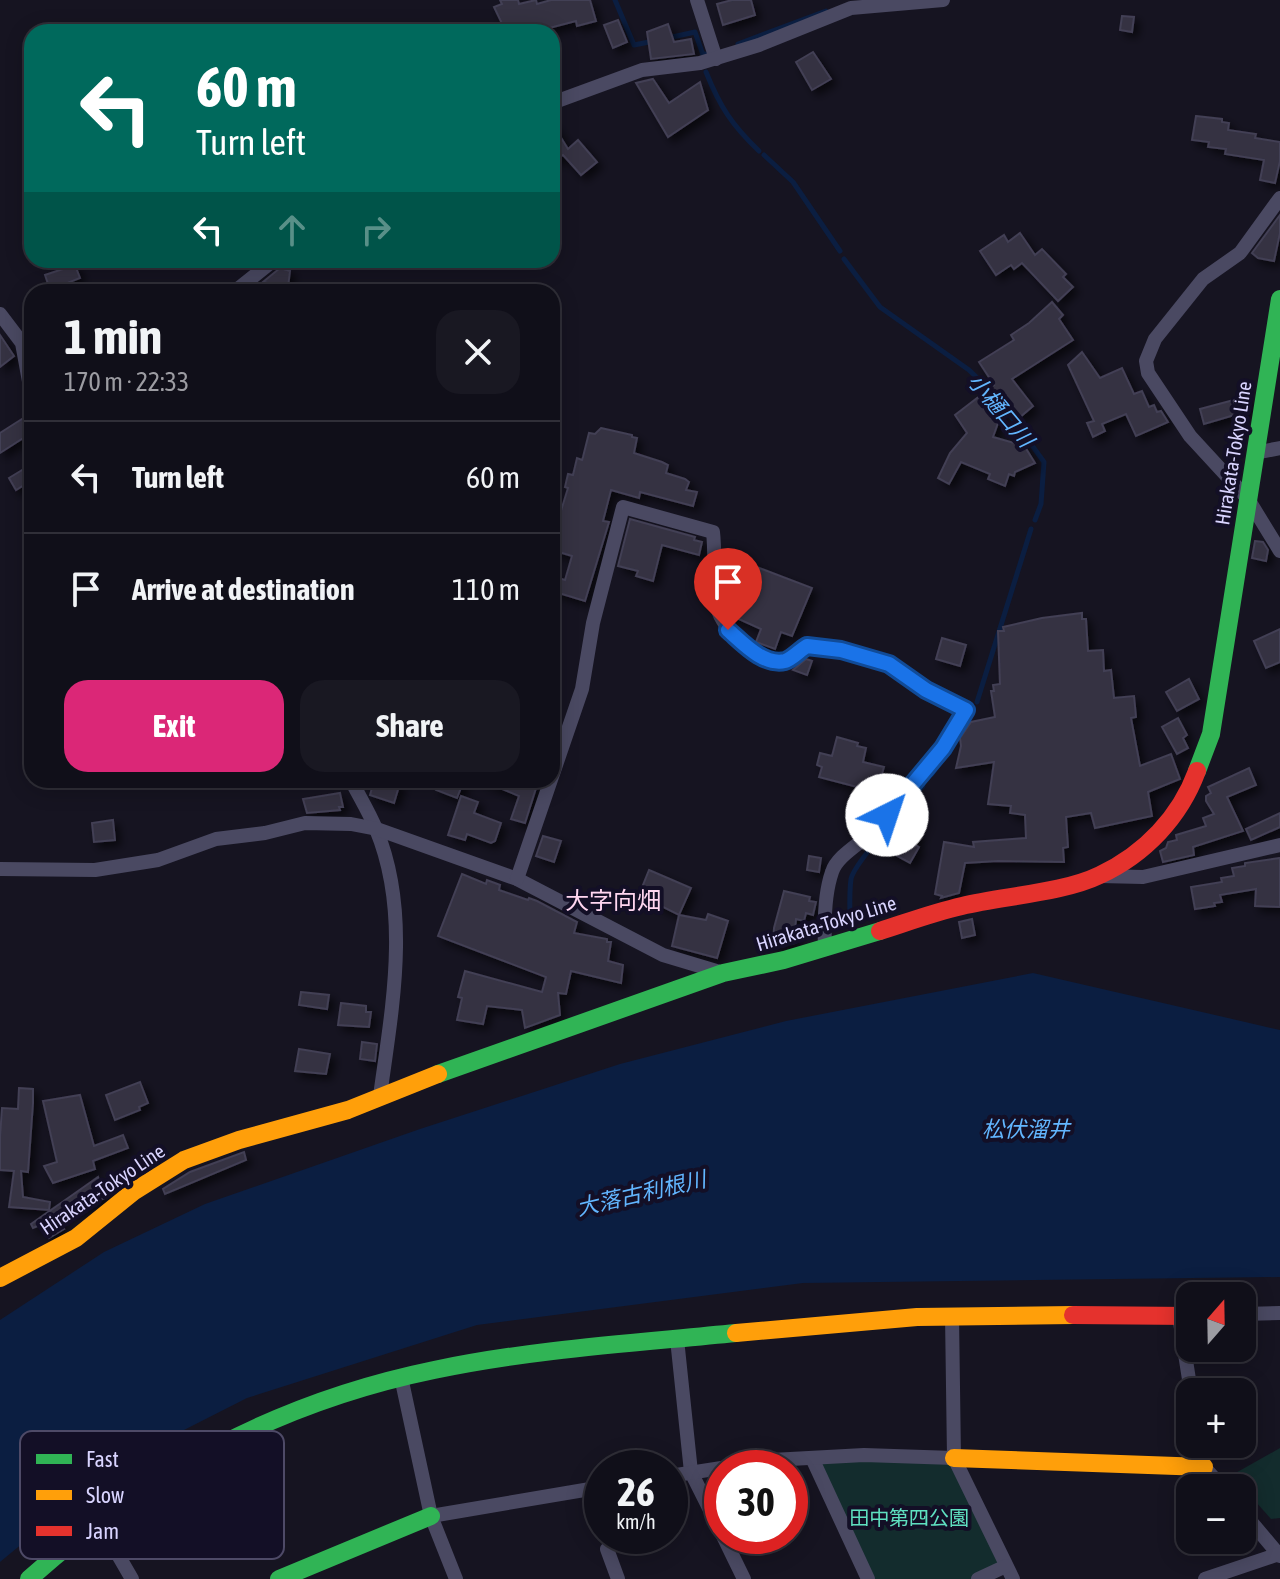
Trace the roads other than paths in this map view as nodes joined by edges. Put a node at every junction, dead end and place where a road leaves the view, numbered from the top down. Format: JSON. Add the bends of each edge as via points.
{"nodes":[{"id":1,"x":697,"y":0,"type":"edge"},
{"id":2,"x":943,"y":0,"type":"edge"},
{"id":3,"x":716,"y":59,"type":"junction"},
{"id":4,"x":560,"y":100,"type":"edge"},
{"id":5,"x":1280,"y":198,"type":"edge"},
{"id":6,"x":264,"y":268,"type":"edge"},
{"id":7,"x":244,"y":284,"type":"edge"},
{"id":8,"x":1280,"y":299,"type":"edge"},
{"id":9,"x":0,"y":314,"type":"edge"},
{"id":10,"x":24,"y":332,"type":"edge"},
{"id":11,"x":18,"y":335,"type":"junction"},
{"id":12,"x":24,"y":354,"type":"edge"},
{"id":13,"x":1280,"y":448,"type":"edge"},
{"id":14,"x":1255,"y":453,"type":"junction"},
{"id":15,"x":1248,"y":499,"type":"junction"},
{"id":16,"x":1280,"y":551,"type":"edge"},
{"id":17,"x":560,"y":753,"type":"edge"},
{"id":18,"x":355,"y":788,"type":"edge"},
{"id":19,"x":548,"y":788,"type":"edge"},
{"id":20,"x":377,"y":829,"type":"junction"},
{"id":21,"x":1280,"y":845,"type":"edge"},
{"id":22,"x":0,"y":869,"type":"edge"},
{"id":23,"x":1099,"y":876,"type":"junction"},
{"id":24,"x":517,"y":879,"type":"junction"},
{"id":25,"x":825,"y":946,"type":"junction"},
{"id":26,"x":723,"y":973,"type":"junction"},
{"id":27,"x":380,"y":1096,"type":"junction"},
{"id":28,"x":0,"y":1278,"type":"edge"},
{"id":29,"x":1280,"y":1313,"type":"edge"},
{"id":30,"x":1256,"y":1314,"type":"edge"},
{"id":31,"x":952,"y":1315,"type":"junction"},
{"id":32,"x":1176,"y":1316,"type":"edge"},
{"id":33,"x":677,"y":1339,"type":"junction"},
{"id":34,"x":401,"y":1377,"type":"junction"},
{"id":35,"x":250,"y":1431,"type":"edge"},
{"id":36,"x":812,"y":1458,"type":"junction"},
{"id":37,"x":954,"y":1458,"type":"junction"},
{"id":38,"x":1202,"y":1458,"type":"edge"},
{"id":39,"x":1204,"y":1467,"type":"junction"},
{"id":40,"x":691,"y":1472,"type":"junction"},
{"id":41,"x":688,"y":1473,"type":"edge"},
{"id":42,"x":1210,"y":1474,"type":"edge"},
{"id":43,"x":584,"y":1490,"type":"edge"},
{"id":44,"x":704,"y":1498,"type":"edge"},
{"id":45,"x":431,"y":1516,"type":"junction"},
{"id":46,"x":1256,"y":1527,"type":"edge"},
{"id":47,"x":609,"y":1554,"type":"edge"},
{"id":48,"x":732,"y":1554,"type":"edge"},
{"id":49,"x":1280,"y":1555,"type":"edge"},
{"id":50,"x":50,"y":1559,"type":"edge"},
{"id":51,"x":120,"y":1559,"type":"edge"},
{"id":52,"x":1010,"y":1572,"type":"edge"},
{"id":53,"x":29,"y":1579,"type":"edge"},
{"id":54,"x":132,"y":1579,"type":"edge"},
{"id":55,"x":279,"y":1579,"type":"edge"},
{"id":56,"x":456,"y":1579,"type":"edge"},
{"id":57,"x":618,"y":1579,"type":"edge"},
{"id":58,"x":744,"y":1579,"type":"edge"},
{"id":59,"x":868,"y":1579,"type":"edge"},
{"id":60,"x":978,"y":1579,"type":"edge"},
{"id":61,"x":1205,"y":1579,"type":"edge"}],
"edges":[{"from":1,"to":3,"type":"street"},
{"from":2,"to":3,"type":"street","via":[[851,8]]},
{"from":3,"to":4,"type":"street","via":[[642,70]]},
{"from":5,"to":15,"type":"street","via":[[1240,253],[1203,279],[1155,339],[1146,361],[1148,373],[1190,436]]},
{"from":6,"to":7,"type":"street"},
{"from":8,"to":14,"type":"main road","name":"Hirakata-Tokyo Line"},
{"from":9,"to":11,"type":"street"},
{"from":10,"to":11,"type":"street"},
{"from":11,"to":12,"type":"street"},
{"from":13,"to":14,"type":"street"},
{"from":14,"to":15,"type":"main road","name":"Hirakata-Tokyo Line"},
{"from":15,"to":16,"type":"street"},
{"from":15,"to":23,"type":"main road","name":"Hirakata-Tokyo Line","via":[[1211,734],[1202,762],[1190,790],[1150,843]]},
{"from":17,"to":25,"type":"street","via":[[582,689],[623,507],[713,532],[717,608],[728,630],[755,653],[785,661],[807,646],[841,650],[889,664],[966,710],[917,780],[832,869]]},
{"from":18,"to":20,"type":"street"},
{"from":19,"to":24,"type":"street"},
{"from":20,"to":22,"type":"street","via":[[305,823],[216,839],[158,860],[95,870]]},
{"from":20,"to":24,"type":"street"},
{"from":20,"to":27,"type":"street","via":[[392,885],[397,941]]},
{"from":21,"to":23,"type":"street","via":[[1143,877]]},
{"from":23,"to":25,"type":"main road","name":"Hirakata-Tokyo Line","via":[[961,906]]},
{"from":24,"to":26,"type":"street","via":[[663,955]]},
{"from":25,"to":26,"type":"main road","name":"Hirakata-Tokyo Line"},
{"from":26,"to":27,"type":"main road","name":"Hirakata-Tokyo Line"},
{"from":27,"to":28,"type":"main road","name":"Hirakata-Tokyo Line","via":[[184,1160],[76,1238]]},
{"from":29,"to":30,"type":"street"},
{"from":31,"to":32,"type":"main road"},
{"from":31,"to":33,"type":"main road"},
{"from":31,"to":37,"type":"street"},
{"from":33,"to":34,"type":"main road","via":[[522,1354]]},
{"from":33,"to":40,"type":"street"},
{"from":34,"to":35,"type":"main road"},
{"from":34,"to":45,"type":"street"},
{"from":36,"to":37,"type":"street"},
{"from":36,"to":40,"type":"street"},
{"from":36,"to":59,"type":"street"},
{"from":37,"to":39,"type":"main road"},
{"from":37,"to":52,"type":"street"},
{"from":38,"to":39,"type":"street"},
{"from":39,"to":42,"type":"street"},
{"from":40,"to":41,"type":"street"},
{"from":40,"to":44,"type":"street"},
{"from":43,"to":45,"type":"street"},
{"from":45,"to":55,"type":"main road"},
{"from":45,"to":56,"type":"street"},
{"from":46,"to":49,"type":"street"},
{"from":47,"to":57,"type":"street"},
{"from":48,"to":58,"type":"street"},
{"from":49,"to":61,"type":"street"},
{"from":50,"to":53,"type":"main road"},
{"from":51,"to":54,"type":"street"},
{"from":52,"to":60,"type":"street"}]}
